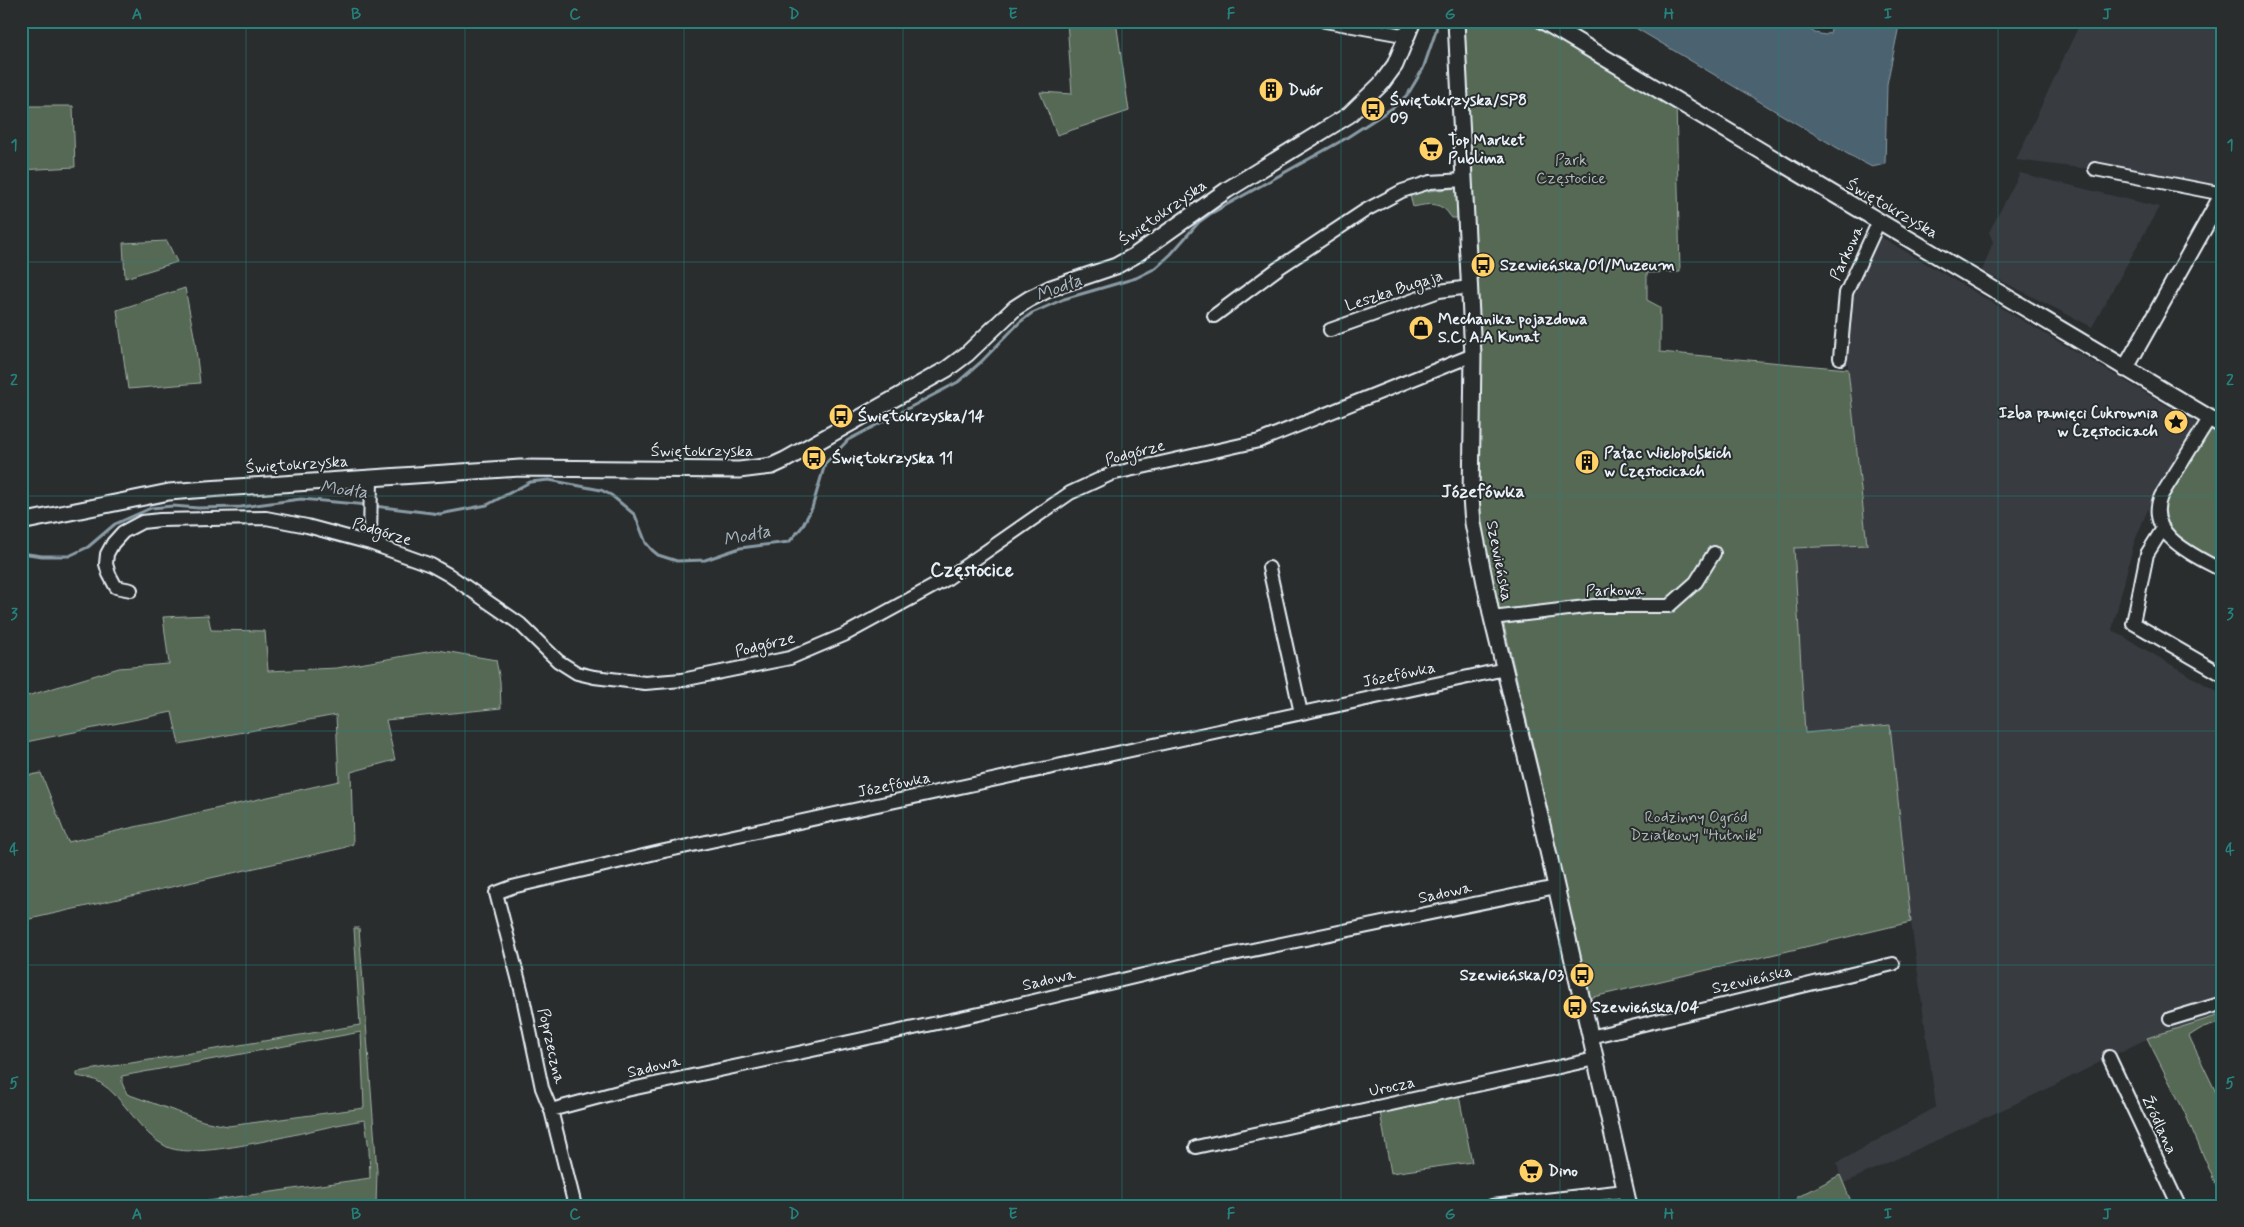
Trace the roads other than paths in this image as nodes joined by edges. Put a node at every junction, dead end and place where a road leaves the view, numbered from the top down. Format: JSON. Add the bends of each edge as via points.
{"nodes":[{"id":1,"x":1325,"y":21,"type":"edge"},
{"id":2,"x":1456,"y":21,"type":"edge"},
{"id":3,"x":1543,"y":21,"type":"edge"},
{"id":4,"x":1410,"y":28,"type":"edge"},
{"id":5,"x":2094,"y":169,"type":"dead end"},
{"id":6,"x":1465,"y":180,"type":"junction"},
{"id":7,"x":2223,"y":194,"type":"edge"},
{"id":8,"x":1879,"y":222,"type":"junction"},
{"id":9,"x":1470,"y":287,"type":"junction"},
{"id":10,"x":1214,"y":316,"type":"dead end"},
{"id":11,"x":1330,"y":330,"type":"dead end"},
{"id":12,"x":1473,"y":355,"type":"junction"},
{"id":13,"x":1840,"y":358,"type":"dead end"},
{"id":14,"x":2130,"y":372,"type":"junction"},
{"id":15,"x":2209,"y":419,"type":"junction"},
{"id":16,"x":2223,"y":426,"type":"edge"},
{"id":17,"x":371,"y":483,"type":"junction"},
{"id":18,"x":21,"y":522,"type":"edge"},
{"id":19,"x":2162,"y":530,"type":"junction"},
{"id":20,"x":370,"y":543,"type":"junction"},
{"id":21,"x":1714,"y":553,"type":"dead end"},
{"id":22,"x":1270,"y":568,"type":"dead end"},
{"id":23,"x":2223,"y":571,"type":"edge"},
{"id":24,"x":131,"y":590,"type":"dead end"},
{"id":25,"x":1492,"y":618,"type":"junction"},
{"id":26,"x":1505,"y":669,"type":"junction"},
{"id":27,"x":2223,"y":675,"type":"edge"},
{"id":28,"x":1301,"y":714,"type":"junction"},
{"id":29,"x":1556,"y":887,"type":"junction"},
{"id":30,"x":496,"y":893,"type":"joint"},
{"id":31,"x":1893,"y":964,"type":"dead end"},
{"id":32,"x":2223,"y":1003,"type":"edge"},
{"id":33,"x":2170,"y":1019,"type":"dead end"},
{"id":34,"x":1590,"y":1037,"type":"junction"},
{"id":35,"x":2109,"y":1057,"type":"dead end"},
{"id":36,"x":1595,"y":1059,"type":"junction"},
{"id":37,"x":551,"y":1110,"type":"junction"},
{"id":38,"x":1196,"y":1147,"type":"dead end"},
{"id":39,"x":1627,"y":1198,"type":"edge"},
{"id":40,"x":575,"y":1206,"type":"edge"},
{"id":41,"x":1492,"y":1206,"type":"edge"},
{"id":42,"x":2179,"y":1206,"type":"edge"}],
"edges":[{"from":1,"to":4,"type":"street"},
{"from":2,"to":6,"type":"street","name":"Szewieńska"},
{"from":3,"to":8,"type":"street","name":"Świętokrzyska"},
{"from":4,"to":17,"type":"street","name":"Świętokrzyska","via":[[1395,65],[1381,84],[1349,115],[1227,190],[1134,256],[1029,299],[947,369],[772,466],[739,470],[520,468]]},
{"from":5,"to":7,"type":"street"},
{"from":6,"to":9,"type":"street","name":"Szewieńska"},
{"from":6,"to":10,"type":"street","via":[[1430,182],[1366,210]]},
{"from":7,"to":14,"type":"street","via":[[2152,318]]},
{"from":8,"to":13,"type":"street","name":"Parkowa","via":[[1846,293]]},
{"from":8,"to":14,"type":"street","name":"Świętokrzyska"},
{"from":9,"to":11,"type":"street","name":"Leszka Bugaja","via":[[1439,291]]},
{"from":9,"to":12,"type":"street","name":"Szewieńska"},
{"from":12,"to":20,"type":"street","name":"Podgórze","via":[[1259,441],[1111,474],[1070,493],[945,580],[844,635],[790,658],[682,680],[645,683],[577,673],[558,661],[520,624],[449,575],[431,565]]},
{"from":12,"to":25,"type":"street","name":"Szewieńska","via":[[1471,498],[1473,524]]},
{"from":14,"to":15,"type":"street","name":"Świętokrzyska"},
{"from":15,"to":16,"type":"street","name":"Świętokrzyska"},
{"from":15,"to":19,"type":"street","via":[[2156,505],[2156,516]]},
{"from":17,"to":18,"type":"street","name":"Świętokrzyska","via":[[169,492]]},
{"from":17,"to":20,"type":"street"},
{"from":19,"to":23,"type":"street"},
{"from":19,"to":27,"type":"street","via":[[2147,554],[2133,623]]},
{"from":20,"to":24,"type":"street","name":"Podgórze","via":[[266,518],[142,522],[123,532],[113,543],[106,564],[116,587]]},
{"from":21,"to":25,"type":"street","name":"Parkowa","via":[[1696,582],[1669,606],[1594,606]]},
{"from":22,"to":28,"type":"street"},
{"from":25,"to":26,"type":"street","name":"Szewieńska"},
{"from":26,"to":28,"type":"street","name":"Józefówka"},
{"from":26,"to":29,"type":"street","name":"Szewieńska"},
{"from":28,"to":30,"type":"street","name":"Józefówka","via":[[660,852]]},
{"from":29,"to":34,"type":"street","name":"Szewieńska"},
{"from":29,"to":37,"type":"street","name":"Sadowa","via":[[1214,958],[979,1014],[622,1091]]},
{"from":30,"to":37,"type":"street","name":"Poprzeczna","via":[[542,1088]]},
{"from":31,"to":34,"type":"street","name":"Szewieńska"},
{"from":32,"to":33,"type":"street"},
{"from":34,"to":36,"type":"street","name":"Szewieńska"},
{"from":35,"to":42,"type":"street","name":"Źródlana"},
{"from":36,"to":38,"type":"street","name":"Urocza"},
{"from":36,"to":39,"type":"street","name":"Szewieńska"},
{"from":37,"to":40,"type":"street","name":"Poprzeczna"},
{"from":39,"to":41,"type":"street"}]}
